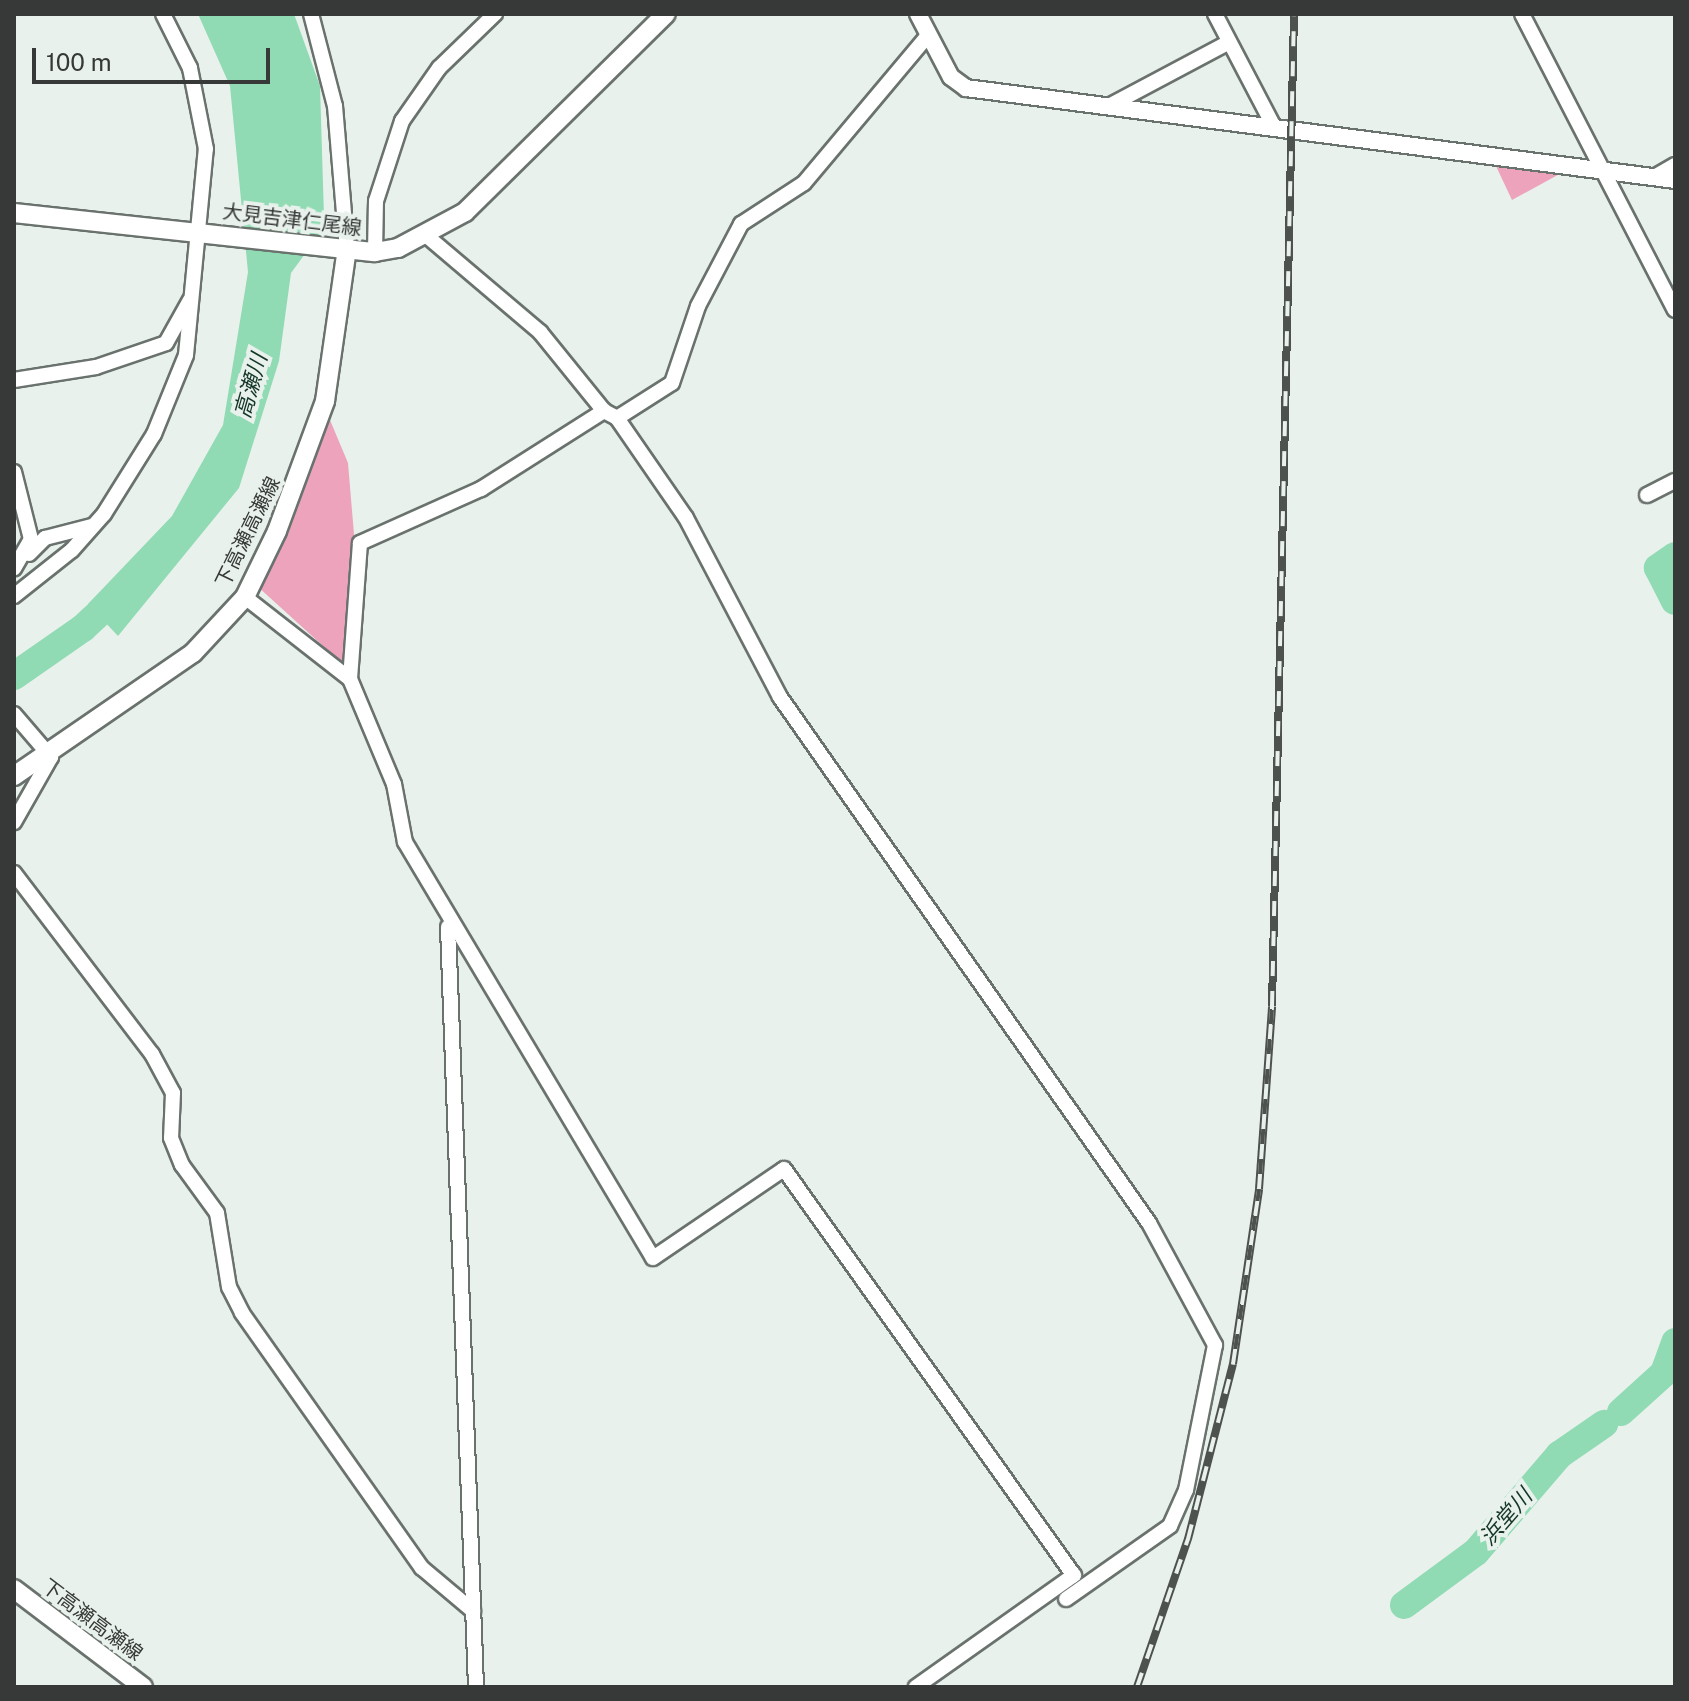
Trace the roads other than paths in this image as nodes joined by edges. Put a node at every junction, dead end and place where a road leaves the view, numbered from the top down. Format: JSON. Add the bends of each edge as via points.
{"nodes":[{"id":1,"x":163,"y":14,"type":"edge"},
{"id":2,"x":311,"y":14,"type":"edge"},
{"id":3,"x":495,"y":14,"type":"edge"},
{"id":4,"x":666,"y":14,"type":"edge"},
{"id":5,"x":918,"y":14,"type":"edge"},
{"id":6,"x":1215,"y":14,"type":"edge"},
{"id":7,"x":1522,"y":14,"type":"edge"},
{"id":8,"x":928,"y":35,"type":"junction"},
{"id":9,"x":1229,"y":42,"type":"junction"},
{"id":10,"x":1107,"y":107,"type":"junction"},
{"id":11,"x":1274,"y":127,"type":"junction"},
{"id":12,"x":1675,"y":165,"type":"edge"},
{"id":13,"x":1602,"y":169,"type":"junction"},
{"id":14,"x":1654,"y":177,"type":"junction"},
{"id":15,"x":1675,"y":180,"type":"edge"},
{"id":16,"x":14,"y":213,"type":"edge"},
{"id":17,"x":199,"y":231,"type":"junction"},
{"id":18,"x":428,"y":237,"type":"junction"},
{"id":19,"x":347,"y":249,"type":"junction"},
{"id":20,"x":375,"y":252,"type":"junction"},
{"id":21,"x":194,"y":292,"type":"junction"},
{"id":22,"x":1675,"y":310,"type":"edge"},
{"id":23,"x":14,"y":380,"type":"edge"},
{"id":24,"x":611,"y":415,"type":"junction"},
{"id":25,"x":14,"y":472,"type":"edge"},
{"id":26,"x":1675,"y":481,"type":"edge"},
{"id":27,"x":1647,"y":495,"type":"dead end"},
{"id":28,"x":93,"y":526,"type":"junction"},
{"id":29,"x":18,"y":564,"type":"edge"},
{"id":30,"x":14,"y":596,"type":"edge"},
{"id":31,"x":245,"y":597,"type":"junction"},
{"id":32,"x":350,"y":679,"type":"junction"},
{"id":33,"x":14,"y":714,"type":"edge"},
{"id":34,"x":43,"y":754,"type":"junction"},
{"id":35,"x":14,"y":776,"type":"edge"},
{"id":36,"x":14,"y":822,"type":"edge"},
{"id":37,"x":14,"y":873,"type":"edge"},
{"id":38,"x":448,"y":923,"type":"junction"},
{"id":39,"x":14,"y":1589,"type":"edge"},
{"id":40,"x":1066,"y":1599,"type":"dead end"},
{"id":41,"x":473,"y":1611,"type":"junction"},
{"id":42,"x":143,"y":1687,"type":"edge"},
{"id":43,"x":476,"y":1687,"type":"edge"},
{"id":44,"x":916,"y":1687,"type":"edge"}],
"edges":[{"from":1,"to":17,"type":"street","via":[[190,68],[201,107],[206,149]]},
{"from":2,"to":19,"type":"street","via":[[335,106]]},
{"from":3,"to":20,"type":"street","via":[[439,68],[402,121],[376,201]]},
{"from":4,"to":18,"type":"main road","name":"大見吉津仁尾線","via":[[495,184]]},
{"from":5,"to":8,"type":"street"},
{"from":6,"to":9,"type":"street"},
{"from":7,"to":13,"type":"street"},
{"from":8,"to":10,"type":"street","via":[[951,77],[966,88]]},
{"from":8,"to":24,"type":"street","via":[[804,183],[741,224],[698,306],[672,383]]},
{"from":9,"to":10,"type":"street"},
{"from":9,"to":11,"type":"street"},
{"from":10,"to":11,"type":"street"},
{"from":11,"to":13,"type":"street"},
{"from":12,"to":14,"type":"street"},
{"from":13,"to":14,"type":"street"},
{"from":13,"to":22,"type":"street"},
{"from":14,"to":15,"type":"street"},
{"from":16,"to":17,"type":"main road","name":"大見吉津仁尾線"},
{"from":17,"to":19,"type":"main road","name":"大見吉津仁尾線"},
{"from":17,"to":21,"type":"street"},
{"from":18,"to":20,"type":"main road","name":"大見吉津仁尾線"},
{"from":18,"to":24,"type":"street","via":[[540,332]]},
{"from":19,"to":20,"type":"main road","name":"大見吉津仁尾線"},
{"from":19,"to":31,"type":"main road","name":"下高瀬高瀬線","via":[[325,401],[282,519]]},
{"from":21,"to":23,"type":"street","via":[[166,343],[96,367]]},
{"from":21,"to":28,"type":"street","via":[[173,396]]},
{"from":24,"to":32,"type":"street","via":[[481,489],[360,543]]},
{"from":24,"to":40,"type":"street","via":[[686,518],[780,697],[1149,1223],[1215,1345],[1186,1490],[1170,1526]]},
{"from":25,"to":29,"type":"street","via":[[31,539]]},
{"from":26,"to":27,"type":"street"},
{"from":28,"to":29,"type":"street","via":[[45,538]]},
{"from":28,"to":30,"type":"street"},
{"from":31,"to":32,"type":"street"},
{"from":31,"to":34,"type":"main road","name":"下高瀬高瀬線","via":[[193,653]]},
{"from":32,"to":38,"type":"street","via":[[394,784],[405,842]]},
{"from":33,"to":34,"type":"street"},
{"from":34,"to":35,"type":"main road","name":"下高瀬高瀬線"},
{"from":34,"to":36,"type":"street","via":[[51,757]]},
{"from":37,"to":41,"type":"street","via":[[152,1054],[173,1093],[171,1138],[182,1165],[217,1213],[229,1287],[242,1313],[422,1568]]},
{"from":38,"to":41,"type":"street"},
{"from":38,"to":44,"type":"street","via":[[653,1258],[784,1169],[1074,1575]]},
{"from":39,"to":42,"type":"main road","name":"下高瀬高瀬線"},
{"from":41,"to":43,"type":"street"}]}
